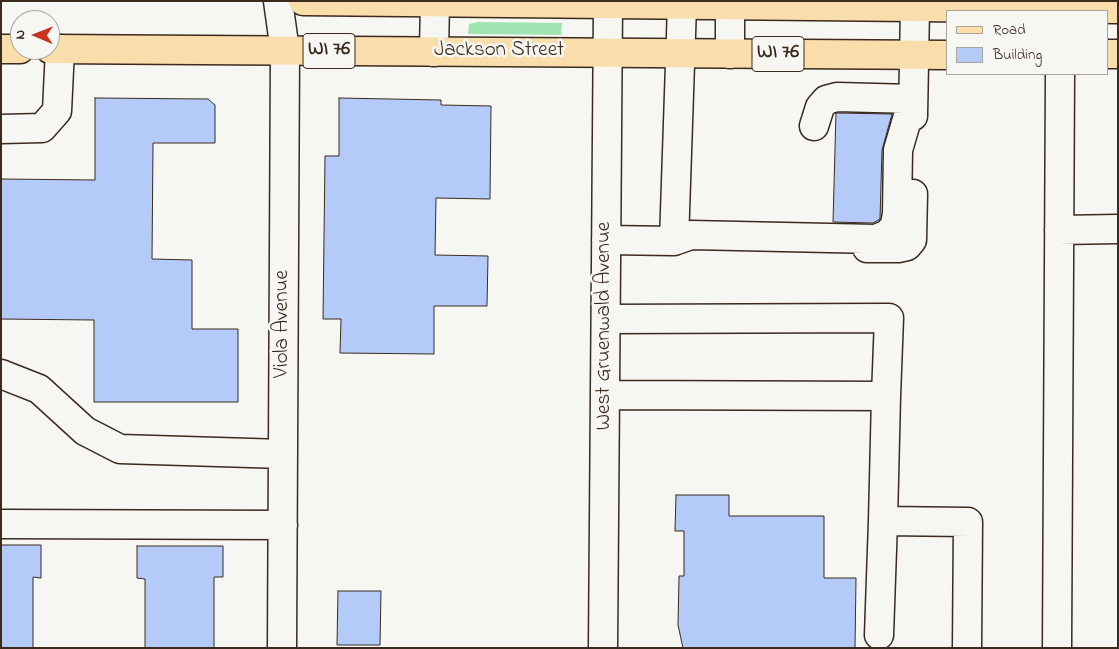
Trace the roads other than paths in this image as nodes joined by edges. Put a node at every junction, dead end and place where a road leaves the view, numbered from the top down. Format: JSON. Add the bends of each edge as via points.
{"nodes":[{"id":1,"x":278,"y":1,"type":"edge"},
{"id":2,"x":303,"y":1,"type":"edge"},
{"id":3,"x":435,"y":2,"type":"edge"},
{"id":4,"x":730,"y":4,"type":"edge"},
{"id":5,"x":608,"y":5,"type":"junction"},
{"id":6,"x":682,"y":5,"type":"junction"},
{"id":7,"x":915,"y":8,"type":"junction"},
{"id":8,"x":1118,"y":9,"type":"edge"},
{"id":9,"x":60,"y":49,"type":"edge"},
{"id":10,"x":285,"y":51,"type":"junction"},
{"id":11,"x":434,"y":52,"type":"junction"},
{"id":12,"x":608,"y":52,"type":"junction"},
{"id":13,"x":681,"y":53,"type":"junction"},
{"id":14,"x":730,"y":54,"type":"junction"},
{"id":15,"x":946,"y":54,"type":"edge"},
{"id":16,"x":914,"y":55,"type":"junction"},
{"id":17,"x":55,"y":60,"type":"edge"},
{"id":18,"x":1060,"y":75,"type":"edge"},
{"id":19,"x":913,"y":99,"type":"junction"},
{"id":20,"x":814,"y":126,"type":"dead end"},
{"id":21,"x":1,"y":130,"type":"edge"},
{"id":22,"x":1118,"y":229,"type":"edge"},
{"id":23,"x":1059,"y":230,"type":"junction"},
{"id":24,"x":606,"y":240,"type":"junction"},
{"id":25,"x":674,"y":241,"type":"junction"},
{"id":26,"x":606,"y":319,"type":"junction"},
{"id":27,"x":1,"y":374,"type":"edge"},
{"id":28,"x":605,"y":395,"type":"junction"},
{"id":29,"x":886,"y":396,"type":"junction"},
{"id":30,"x":283,"y":454,"type":"junction"},
{"id":31,"x":883,"y":521,"type":"junction"},
{"id":32,"x":1,"y":524,"type":"edge"},
{"id":33,"x":283,"y":525,"type":"junction"},
{"id":34,"x":878,"y":635,"type":"dead end"},
{"id":35,"x":282,"y":648,"type":"edge"},
{"id":36,"x":603,"y":648,"type":"edge"},
{"id":37,"x":967,"y":648,"type":"edge"},
{"id":38,"x":1057,"y":648,"type":"edge"}],
"edges":[{"from":1,"to":10,"type":"street","name":"Viola Avenue"},
{"from":2,"to":3,"type":"main road","number":"WI 76"},
{"from":3,"to":5,"type":"main road","number":"WI 76"},
{"from":3,"to":11,"type":"street"},
{"from":4,"to":6,"type":"main road","number":"WI 76"},
{"from":4,"to":7,"type":"main road","number":"WI 76"},
{"from":4,"to":14,"type":"street"},
{"from":5,"to":6,"type":"main road","number":"WI 76"},
{"from":5,"to":12,"type":"street","name":"West Gruenwald Avenue"},
{"from":6,"to":13,"type":"street"},
{"from":7,"to":8,"type":"main road","number":"WI 76"},
{"from":7,"to":16,"type":"street"},
{"from":9,"to":10,"type":"main road","name":"Jackson Street","number":"WI 76"},
{"from":10,"to":11,"type":"main road","name":"Jackson Street","number":"WI 76"},
{"from":10,"to":30,"type":"street","name":"Viola Avenue"},
{"from":11,"to":12,"type":"main road","name":"Jackson Street","number":"WI 76"},
{"from":12,"to":13,"type":"main road","name":"Jackson Street","number":"WI 76"},
{"from":12,"to":24,"type":"street","name":"West Gruenwald Avenue"},
{"from":13,"to":14,"type":"main road","name":"Jackson Street","number":"WI 76"},
{"from":13,"to":25,"type":"street"},
{"from":14,"to":16,"type":"main road","name":"Jackson Street","number":"WI 76"},
{"from":15,"to":16,"type":"main road","name":"Jackson Street","number":"WI 76"},
{"from":16,"to":19,"type":"street"},
{"from":17,"to":21,"type":"street","via":[[57,111],[42,128]]},
{"from":18,"to":23,"type":"street"},
{"from":19,"to":20,"type":"street","via":[[837,97],[826,100],[820,107]]},
{"from":19,"to":25,"type":"street","via":[[912,240],[907,246],[691,247]]},
{"from":22,"to":23,"type":"street"},
{"from":23,"to":38,"type":"street"},
{"from":24,"to":25,"type":"street"},
{"from":24,"to":26,"type":"street","name":"West Gruenwald Avenue"},
{"from":26,"to":28,"type":"street","name":"West Gruenwald Avenue"},
{"from":26,"to":29,"type":"street","via":[[889,318]]},
{"from":27,"to":30,"type":"street","via":[[39,389],[85,431],[120,449]]},
{"from":28,"to":29,"type":"street"},
{"from":28,"to":36,"type":"street","name":"West Gruenwald Avenue"},
{"from":29,"to":31,"type":"street"},
{"from":30,"to":33,"type":"street","name":"Viola Avenue"},
{"from":31,"to":34,"type":"street"},
{"from":31,"to":37,"type":"street","via":[[968,522]]},
{"from":32,"to":33,"type":"street"},
{"from":33,"to":35,"type":"street","name":"Viola Avenue"}]}
